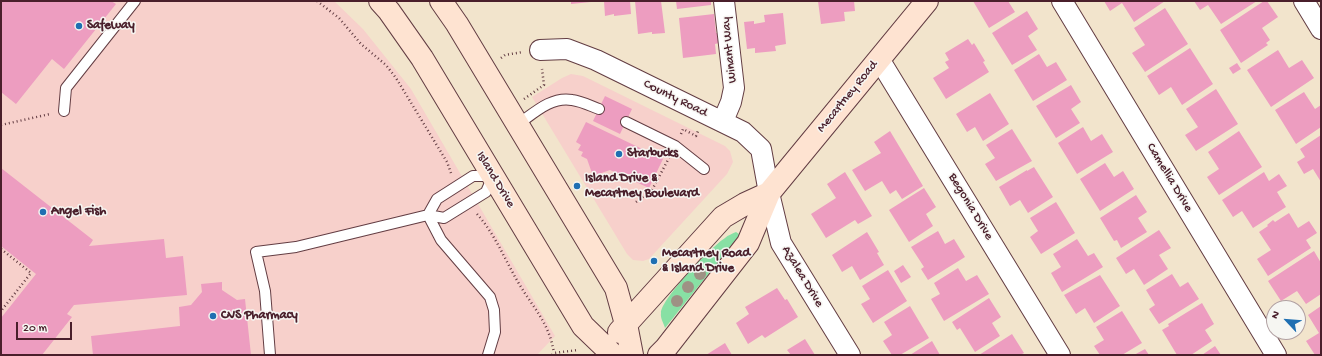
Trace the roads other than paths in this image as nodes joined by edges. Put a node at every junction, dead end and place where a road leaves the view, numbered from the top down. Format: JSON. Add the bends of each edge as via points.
{"nodes":[{"id":1,"x":135,"y":1,"type":"edge"},
{"id":2,"x":380,"y":1,"type":"edge"},
{"id":3,"x":441,"y":1,"type":"edge"},
{"id":4,"x":724,"y":1,"type":"edge"},
{"id":5,"x":927,"y":1,"type":"edge"},
{"id":6,"x":1062,"y":1,"type":"edge"},
{"id":7,"x":1304,"y":1,"type":"edge"},
{"id":8,"x":1321,"y":29,"type":"edge"},
{"id":9,"x":540,"y":50,"type":"road end"},
{"id":10,"x":879,"y":58,"type":"junction"},
{"id":11,"x":599,"y":109,"type":"dead end"},
{"id":12,"x":64,"y":111,"type":"road end"},
{"id":13,"x":512,"y":117,"type":"junction"},
{"id":14,"x":723,"y":121,"type":"junction"},
{"id":15,"x":626,"y":122,"type":"dead end"},
{"id":16,"x":704,"y":169,"type":"dead end"},
{"id":17,"x":493,"y":176,"type":"junction"},
{"id":18,"x":769,"y":193,"type":"junction"},
{"id":19,"x":428,"y":215,"type":"junction"},
{"id":20,"x":626,"y":324,"type":"junction"},
{"id":21,"x":606,"y":352,"type":"edge"},
{"id":22,"x":270,"y":355,"type":"edge"},
{"id":23,"x":488,"y":355,"type":"edge"},
{"id":24,"x":632,"y":355,"type":"edge"},
{"id":25,"x":659,"y":355,"type":"edge"},
{"id":26,"x":850,"y":355,"type":"edge"},
{"id":27,"x":1060,"y":355,"type":"edge"},
{"id":28,"x":1276,"y":355,"type":"edge"}],
"edges":[{"from":1,"to":12,"type":"lane","via":[[66,88]]},
{"from":2,"to":17,"type":"main road","name":"Island Drive","via":[[422,58]]},
{"from":3,"to":13,"type":"main road"},
{"from":4,"to":14,"type":"street","name":"Winant Way","via":[[734,88]]},
{"from":5,"to":10,"type":"main road","name":"Mecartney Road"},
{"from":6,"to":28,"type":"street","name":"Camellia Drive"},
{"from":7,"to":8,"type":"street"},
{"from":9,"to":14,"type":"street","name":"County Road","via":[[567,49],[596,60]]},
{"from":10,"to":18,"type":"main road","name":"Mecartney Road"},
{"from":10,"to":27,"type":"street","name":"Begonia Drive"},
{"from":11,"to":13,"type":"lane","via":[[572,100],[557,100]]},
{"from":13,"to":20,"type":"main road","via":[[616,288]]},
{"from":14,"to":18,"type":"street","name":"County Road","via":[[743,132],[761,149]]},
{"from":15,"to":16,"type":"lane","via":[[674,146]]},
{"from":17,"to":19,"type":"lane","via":[[473,176],[437,199]]},
{"from":17,"to":19,"type":"lane","via":[[486,192],[444,218]]},
{"from":17,"to":21,"type":"main road","name":"Island Drive","via":[[583,326]]},
{"from":18,"to":20,"type":"main road","name":"Mecartney Road","via":[[724,217]]},
{"from":18,"to":25,"type":"main road","name":"Mecartney Road","via":[[748,242]]},
{"from":18,"to":26,"type":"street","name":"Azalea Drive","via":[[781,243]]},
{"from":19,"to":22,"type":"lane","via":[[296,247],[256,252],[265,291]]},
{"from":19,"to":23,"type":"lane","via":[[441,240],[490,297],[494,310],[495,332]]},
{"from":20,"to":21,"type":"main road","name":"Mecartney Road"},
{"from":20,"to":24,"type":"main road"}]}
